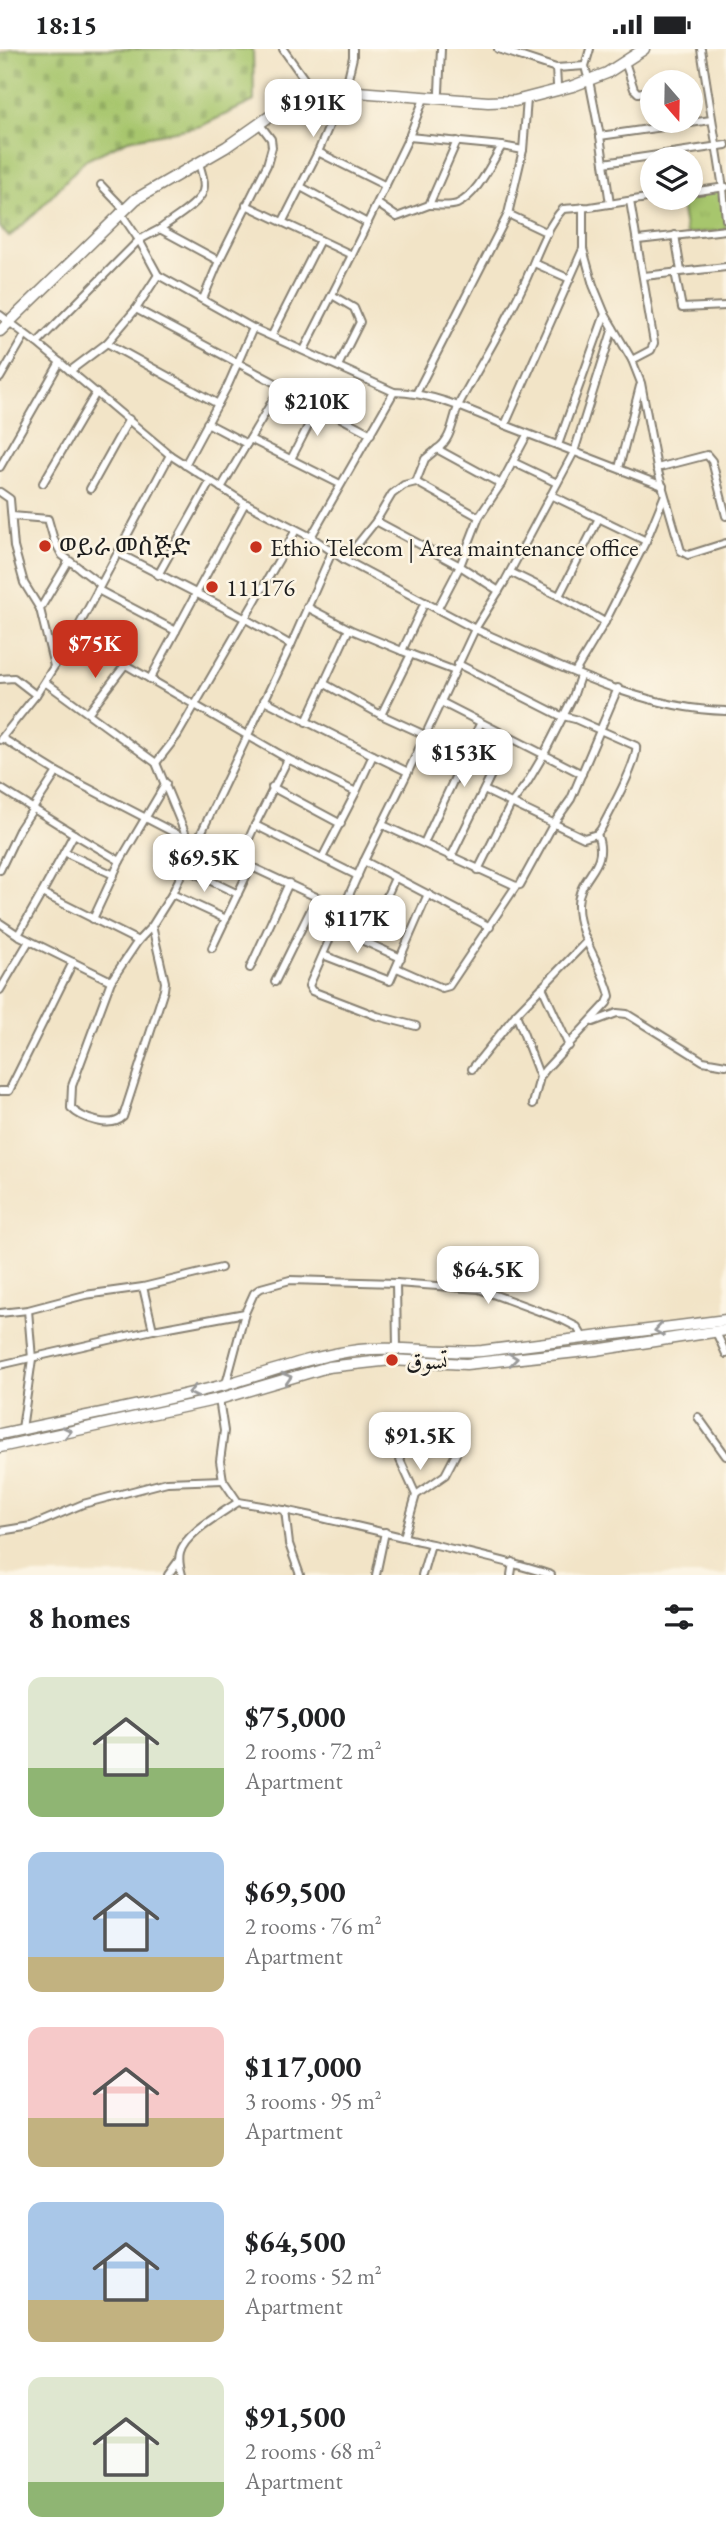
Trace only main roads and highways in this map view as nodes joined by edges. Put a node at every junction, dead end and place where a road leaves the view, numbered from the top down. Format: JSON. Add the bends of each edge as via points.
{"nodes":[{"id":1,"x":637,"y":49,"type":"edge"},
{"id":2,"x":644,"y":49,"type":"edge"},
{"id":3,"x":587,"y":73,"type":"junction"},
{"id":4,"x":345,"y":89,"type":"junction"},
{"id":5,"x":121,"y":210,"type":"junction"},
{"id":6,"x":4,"y":321,"type":"edge"},
{"id":7,"x":0,"y":331,"type":"edge"},
{"id":8,"x":726,"y":1320,"type":"edge"},
{"id":9,"x":700,"y":1330,"type":"junction"},
{"id":10,"x":721,"y":1331,"type":"edge"},
{"id":11,"x":0,"y":1434,"type":"edge"},
{"id":12,"x":0,"y":1447,"type":"edge"}],
"edges":[{"from":1,"to":3,"type":"main road"},
{"from":2,"to":3,"type":"main road","via":[[625,62]]},
{"from":3,"to":4,"type":"main road","via":[[515,95]]},
{"from":3,"to":4,"type":"main road","via":[[527,99],[488,102]]},
{"from":4,"to":5,"type":"main road","via":[[299,98]]},
{"from":4,"to":5,"type":"main road","via":[[312,90],[285,102]]},
{"from":5,"to":6,"type":"main road"},
{"from":6,"to":7,"type":"main road"},
{"from":8,"to":9,"type":"main road"},
{"from":9,"to":10,"type":"main road"},
{"from":9,"to":11,"type":"main road","one_way":true,"via":[[472,1351],[359,1350],[315,1357],[226,1385]]},
{"from":12,"to":9,"type":"main road","one_way":true,"via":[[219,1399],[298,1374],[355,1363],[466,1364],[596,1350]]}]}
